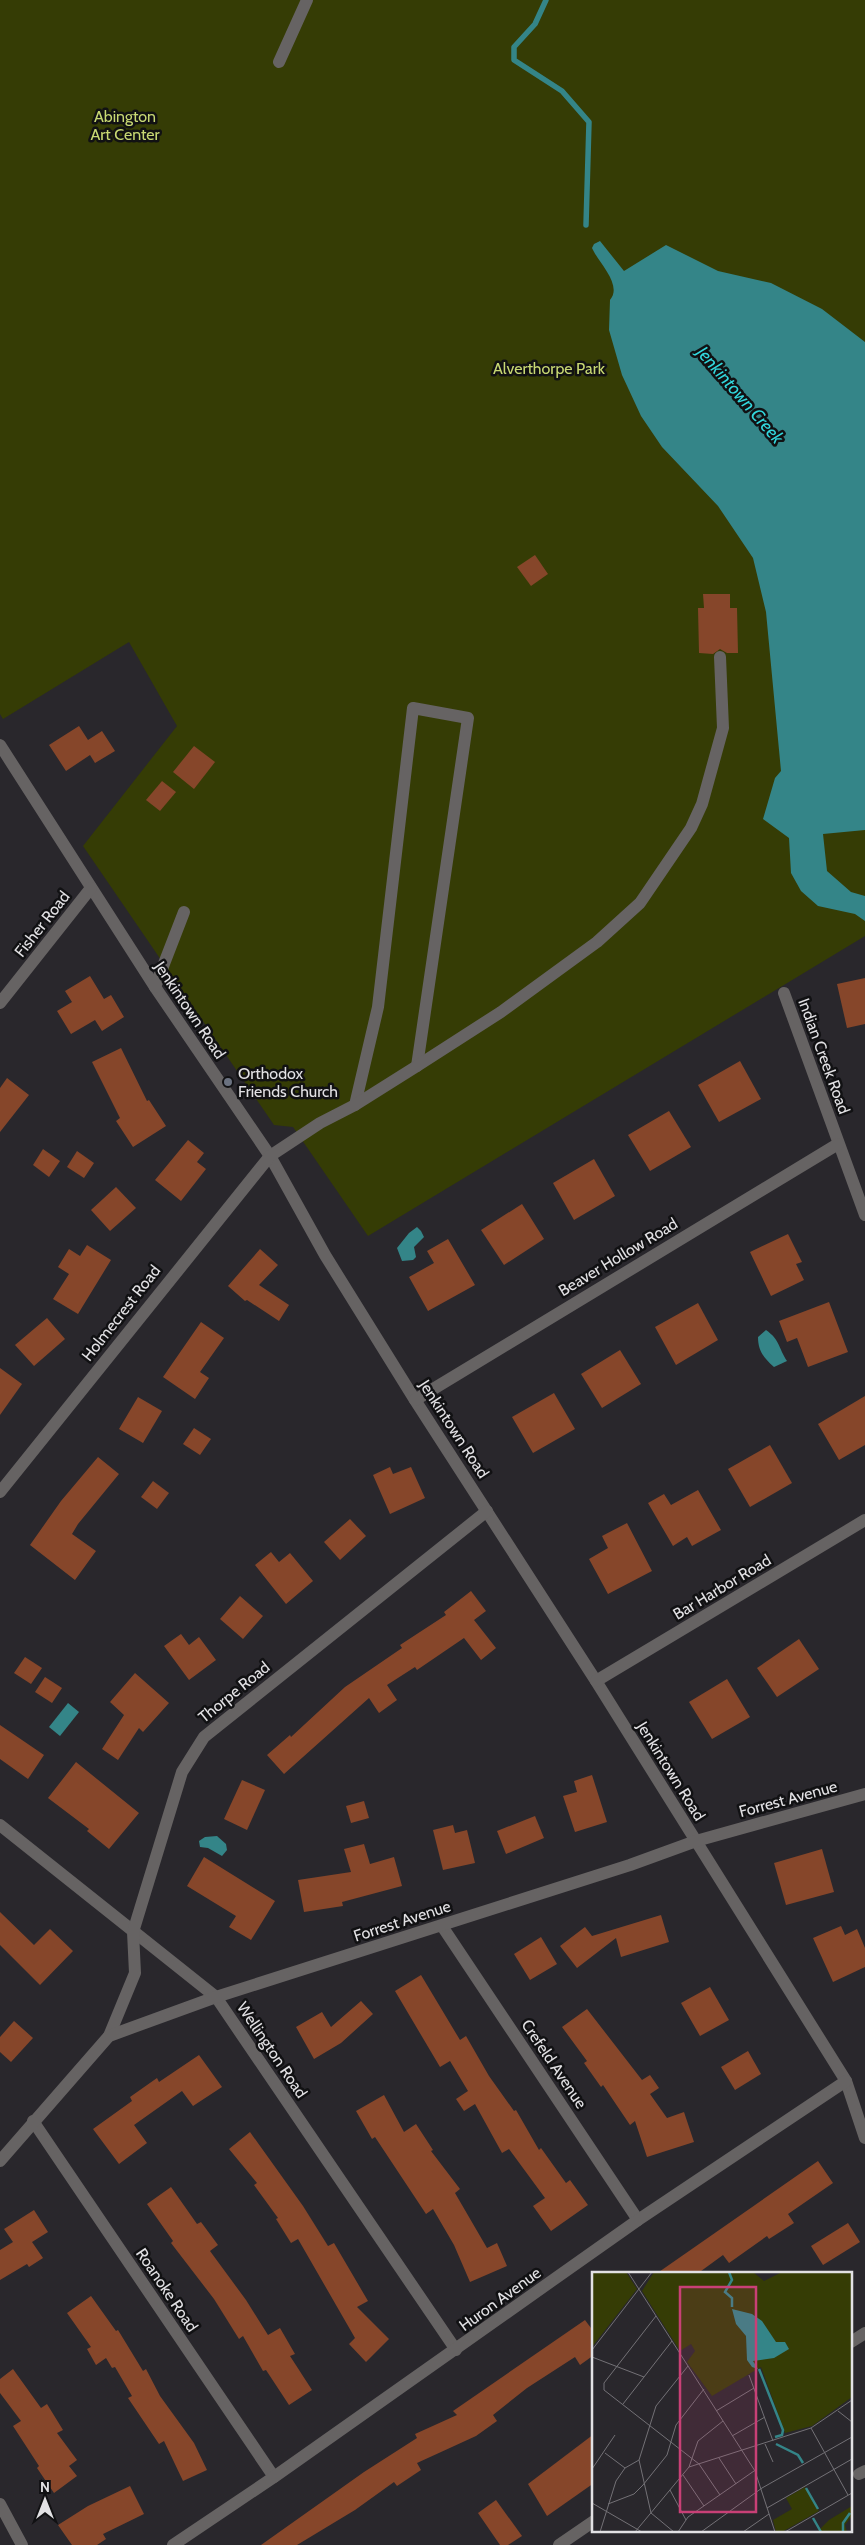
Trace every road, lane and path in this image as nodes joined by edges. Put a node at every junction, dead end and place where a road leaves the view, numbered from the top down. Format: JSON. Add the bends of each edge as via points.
{"nodes":[{"id":1,"x":307,"y":0,"type":"edge"},
{"id":2,"x":279,"y":62,"type":"dead end"},
{"id":3,"x":720,"y":657,"type":"dead end"},
{"id":4,"x":0,"y":745,"type":"edge"},
{"id":5,"x":91,"y":888,"type":"junction"},
{"id":6,"x":184,"y":912,"type":"dead end"},
{"id":7,"x":155,"y":987,"type":"junction"},
{"id":8,"x":784,"y":993,"type":"dead end"},
{"id":9,"x":0,"y":1003,"type":"edge"},
{"id":10,"x":418,"y":1066,"type":"junction"},
{"id":11,"x":355,"y":1105,"type":"junction"},
{"id":12,"x":838,"y":1144,"type":"junction"},
{"id":13,"x":270,"y":1156,"type":"junction"},
{"id":14,"x":865,"y":1215,"type":"edge"},
{"id":15,"x":415,"y":1400,"type":"junction"},
{"id":16,"x":0,"y":1492,"type":"edge"},
{"id":17,"x":487,"y":1511,"type":"junction"},
{"id":18,"x":865,"y":1520,"type":"edge"},
{"id":19,"x":596,"y":1681,"type":"junction"},
{"id":20,"x":865,"y":1794,"type":"edge"},
{"id":21,"x":0,"y":1825,"type":"edge"},
{"id":22,"x":696,"y":1841,"type":"junction"},
{"id":23,"x":442,"y":1926,"type":"junction"},
{"id":24,"x":133,"y":1932,"type":"junction"},
{"id":25,"x":216,"y":1997,"type":"junction"},
{"id":26,"x":108,"y":2036,"type":"junction"},
{"id":27,"x":846,"y":2081,"type":"junction"},
{"id":28,"x":33,"y":2121,"type":"junction"},
{"id":29,"x":865,"y":2138,"type":"edge"},
{"id":30,"x":0,"y":2161,"type":"edge"},
{"id":31,"x":638,"y":2220,"type":"junction"},
{"id":32,"x":865,"y":2332,"type":"edge"},
{"id":33,"x":852,"y":2341,"type":"edge"},
{"id":34,"x":456,"y":2350,"type":"junction"},
{"id":35,"x":274,"y":2477,"type":"junction"},
{"id":36,"x":0,"y":2504,"type":"edge"},
{"id":37,"x":592,"y":2522,"type":"edge"},
{"id":38,"x":22,"y":2545,"type":"edge"},
{"id":39,"x":173,"y":2545,"type":"edge"},
{"id":40,"x":559,"y":2545,"type":"edge"}],
"edges":[{"from":1,"to":2,"type":"street"},
{"from":3,"to":10,"type":"street","name":"Holmecrest Road","via":[[723,728],[702,804],[691,828],[640,903],[597,942]]},
{"from":4,"to":5,"type":"street","name":"Jenkintown Road"},
{"from":5,"to":7,"type":"street","name":"Jenkintown Road"},
{"from":5,"to":9,"type":"street","name":"Fisher Road"},
{"from":6,"to":7,"type":"street"},
{"from":7,"to":13,"type":"street","name":"Jenkintown Road"},
{"from":8,"to":12,"type":"street","name":"Indian Creek Road"},
{"from":10,"to":11,"type":"street","name":"Holmecrest Road"},
{"from":10,"to":11,"type":"street","via":[[468,718],[413,708],[378,1007]]},
{"from":11,"to":13,"type":"street","name":"Holmecrest Road","via":[[320,1123]]},
{"from":12,"to":14,"type":"street","name":"Indian Creek Road"},
{"from":12,"to":15,"type":"street","name":"Beaver Hollow Road"},
{"from":13,"to":15,"type":"street","name":"Jenkintown Road","via":[[325,1255]]},
{"from":13,"to":16,"type":"street","name":"Holmecrest Road"},
{"from":15,"to":17,"type":"street","name":"Jenkintown Road"},
{"from":17,"to":19,"type":"street","name":"Jenkintown Road"},
{"from":17,"to":24,"type":"street","name":"Thorpe Road","via":[[204,1737],[182,1772]]},
{"from":18,"to":19,"type":"street","name":"Bar Harbor Road"},
{"from":19,"to":22,"type":"street","name":"Jenkintown Road"},
{"from":20,"to":22,"type":"street","name":"Forrest Avenue"},
{"from":21,"to":24,"type":"street","name":"Wellington Road"},
{"from":22,"to":23,"type":"street","name":"Forrest Avenue"},
{"from":22,"to":27,"type":"street","name":"Jenkintown Road"},
{"from":23,"to":25,"type":"street","name":"Forrest Avenue"},
{"from":23,"to":31,"type":"street","name":"Crefeld Avenue"},
{"from":24,"to":25,"type":"street","name":"Wellington Road"},
{"from":24,"to":26,"type":"street","name":"Thorpe Road","via":[[135,1973]]},
{"from":25,"to":26,"type":"street","name":"Forrest Avenue"},
{"from":25,"to":34,"type":"street","name":"Wellington Road"},
{"from":26,"to":28,"type":"street","name":"Forrest Avenue"},
{"from":27,"to":29,"type":"street","name":"Jenkintown Road"},
{"from":27,"to":31,"type":"street","name":"Huron Avenue"},
{"from":28,"to":30,"type":"street","name":"Forrest Avenue"},
{"from":28,"to":35,"type":"street","name":"Roanoke Road"},
{"from":31,"to":34,"type":"street","name":"Huron Avenue"},
{"from":32,"to":33,"type":"street"},
{"from":34,"to":35,"type":"street","name":"Huron Avenue"},
{"from":35,"to":39,"type":"street","name":"Huron Avenue"},
{"from":36,"to":38,"type":"street"},
{"from":37,"to":40,"type":"street"}]}
